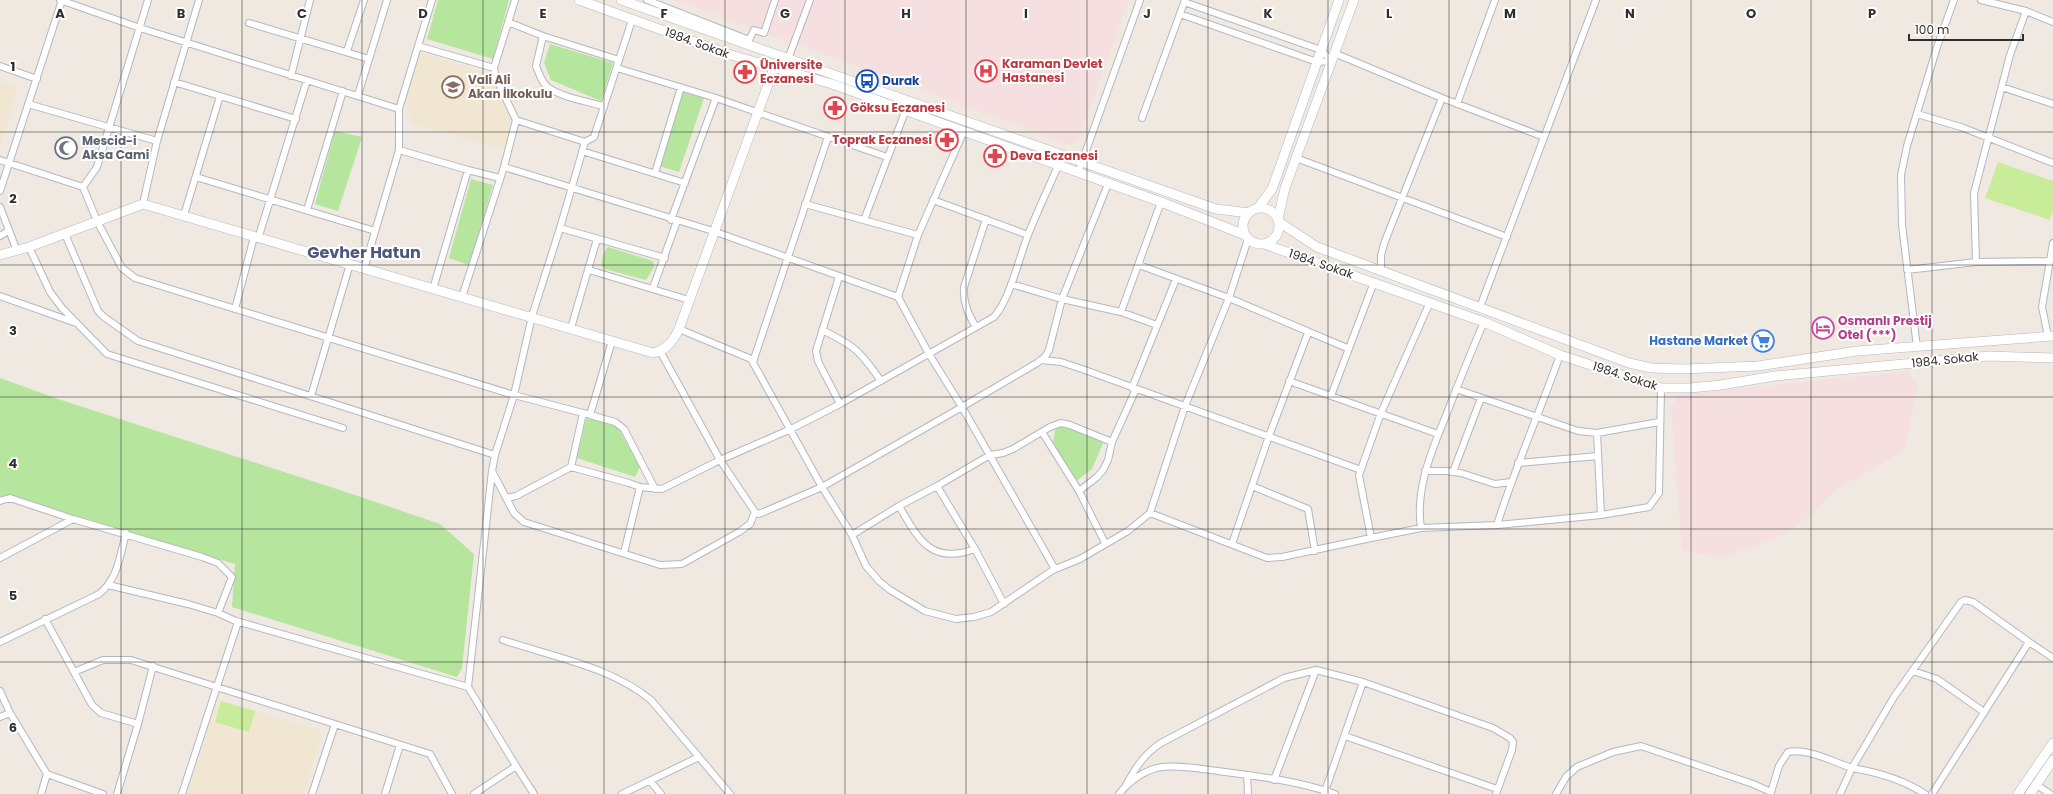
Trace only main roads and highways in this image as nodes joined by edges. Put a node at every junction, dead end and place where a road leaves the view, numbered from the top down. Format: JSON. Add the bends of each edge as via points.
{"nodes":[{"id":1,"x":579,"y":0,"type":"edge"},
{"id":2,"x":621,"y":0,"type":"edge"},
{"id":3,"x":1339,"y":0,"type":"edge"},
{"id":4,"x":1354,"y":0,"type":"edge"},
{"id":5,"x":774,"y":68,"type":"junction"},
{"id":6,"x":1258,"y":208,"type":"junction"},
{"id":7,"x":1249,"y":213,"type":"junction"},
{"id":8,"x":1278,"y":221,"type":"junction"},
{"id":9,"x":1247,"y":237,"type":"junction"},
{"id":10,"x":1264,"y":244,"type":"junction"},
{"id":11,"x":0,"y":255,"type":"edge"},
{"id":12,"x":2051,"y":336,"type":"edge"},
{"id":13,"x":2053,"y":358,"type":"edge"},
{"id":14,"x":1640,"y":366,"type":"junction"},
{"id":15,"x":1636,"y":380,"type":"junction"},
{"id":16,"x":2053,"y":743,"type":"edge"},
{"id":17,"x":2053,"y":760,"type":"edge"},
{"id":18,"x":2018,"y":794,"type":"edge"},
{"id":19,"x":2030,"y":794,"type":"edge"}],
"edges":[{"from":1,"to":5,"type":"main road","name":"1984. Sokak"},
{"from":2,"to":7,"type":"main road","via":[[1216,209]]},
{"from":3,"to":6,"type":"main road","via":[[1272,189]]},
{"from":4,"to":8,"type":"main road","via":[[1296,158],[1282,199]]},
{"from":5,"to":9,"type":"main road","name":"1984. Sokak","via":[[832,84],[1161,202]]},
{"from":5,"to":11,"type":"main road","via":[[679,329],[673,342],[660,351],[653,352],[612,341],[143,204],[29,247]]},
{"from":6,"to":7,"type":"main road"},
{"from":6,"to":8,"type":"main road","via":[[1272,212]]},
{"from":7,"to":9,"type":"main road","via":[[1243,224]]},
{"from":8,"to":10,"type":"main road","via":[[1278,234]]},
{"from":8,"to":14,"type":"main road","via":[[1317,247]]},
{"from":9,"to":10,"type":"main road","via":[[1253,243]]},
{"from":10,"to":15,"type":"main road","name":"1984. Sokak","via":[[1484,322],[1560,355]]},
{"from":12,"to":14,"type":"main road","via":[[1857,351],[1758,366],[1683,369]]},
{"from":13,"to":15,"type":"main road","name":"1984. Sokak","via":[[1989,356],[1775,376],[1705,387],[1661,388]]},
{"from":14,"to":15,"type":"main road"},
{"from":16,"to":18,"type":"main road"},
{"from":17,"to":19,"type":"main road"}]}
